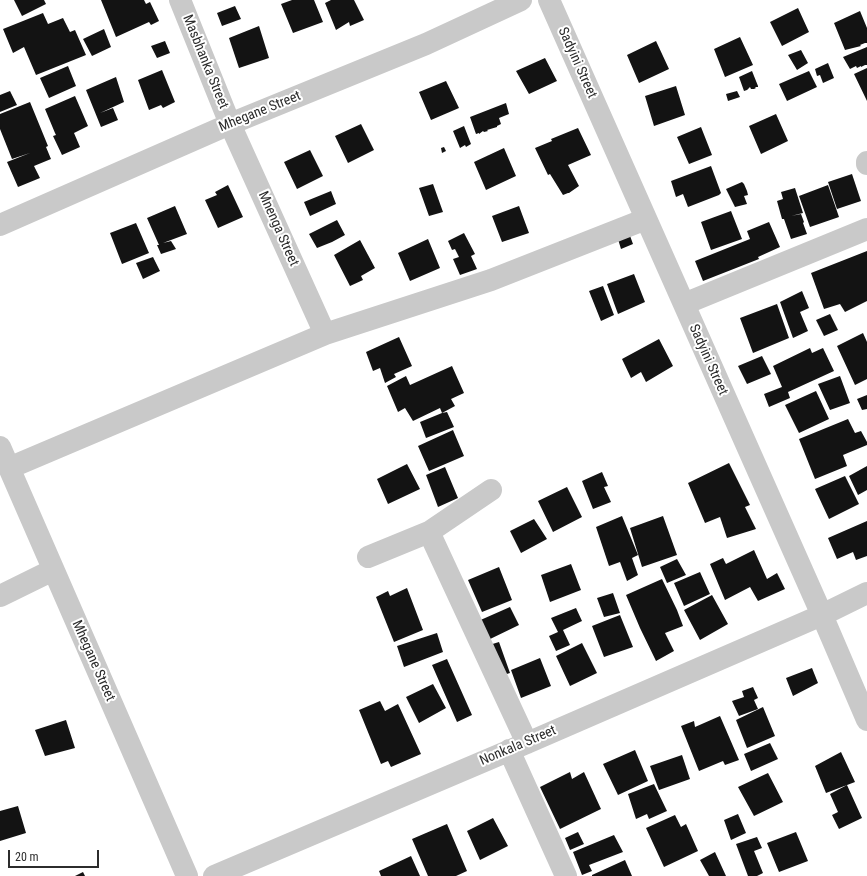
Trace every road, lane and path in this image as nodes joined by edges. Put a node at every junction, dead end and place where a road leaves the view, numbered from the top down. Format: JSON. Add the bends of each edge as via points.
{"nodes":[{"id":1,"x":180,"y":0,"type":"edge"},
{"id":2,"x":521,"y":0,"type":"edge"},
{"id":3,"x":549,"y":0,"type":"edge"},
{"id":4,"x":230,"y":124,"type":"junction"},
{"id":5,"x":646,"y":219,"type":"junction"},
{"id":6,"x":0,"y":224,"type":"edge"},
{"id":7,"x":867,"y":229,"type":"edge"},
{"id":8,"x":684,"y":304,"type":"junction"},
{"id":9,"x":325,"y":334,"type":"junction"},
{"id":10,"x":0,"y":446,"type":"edge"},
{"id":11,"x":9,"y":468,"type":"junction"},
{"id":12,"x":491,"y":490,"type":"dead end"},
{"id":13,"x":429,"y":532,"type":"junction"},
{"id":14,"x":368,"y":557,"type":"dead end"},
{"id":15,"x":54,"y":570,"type":"junction"},
{"id":16,"x":867,"y":593,"type":"edge"},
{"id":17,"x":0,"y":596,"type":"edge"},
{"id":18,"x":822,"y":615,"type":"junction"},
{"id":19,"x":867,"y":720,"type":"edge"},
{"id":20,"x":518,"y":746,"type":"junction"},
{"id":21,"x":187,"y":876,"type":"edge"},
{"id":22,"x":214,"y":876,"type":"edge"},
{"id":23,"x":566,"y":876,"type":"edge"}],
"edges":[{"from":1,"to":4,"type":"street","name":"Masbhanka Street"},
{"from":2,"to":4,"type":"street","name":"Mhegane Street","via":[[426,44]]},
{"from":3,"to":5,"type":"street","name":"Sadyini Street"},
{"from":4,"to":6,"type":"street","name":"Mhegane Street"},
{"from":4,"to":9,"type":"street","name":"Mnenga Street"},
{"from":5,"to":8,"type":"street","name":"Sadyini Street"},
{"from":5,"to":9,"type":"street","via":[[491,280]]},
{"from":7,"to":8,"type":"street"},
{"from":8,"to":18,"type":"street","name":"Sadyini Street"},
{"from":9,"to":11,"type":"street"},
{"from":10,"to":11,"type":"street","name":"Mhegane Street"},
{"from":11,"to":15,"type":"street","name":"Mhegane Street"},
{"from":12,"to":13,"type":"street"},
{"from":13,"to":14,"type":"street"},
{"from":13,"to":20,"type":"street"},
{"from":15,"to":17,"type":"street"},
{"from":15,"to":21,"type":"street","name":"Mhegane Street"},
{"from":16,"to":18,"type":"street","name":"Nonkala Street"},
{"from":18,"to":19,"type":"street","name":"Sadyini Street"},
{"from":18,"to":20,"type":"street","name":"Nonkala Street"},
{"from":20,"to":22,"type":"street","name":"Nonkala Street"},
{"from":20,"to":23,"type":"street"}]}
